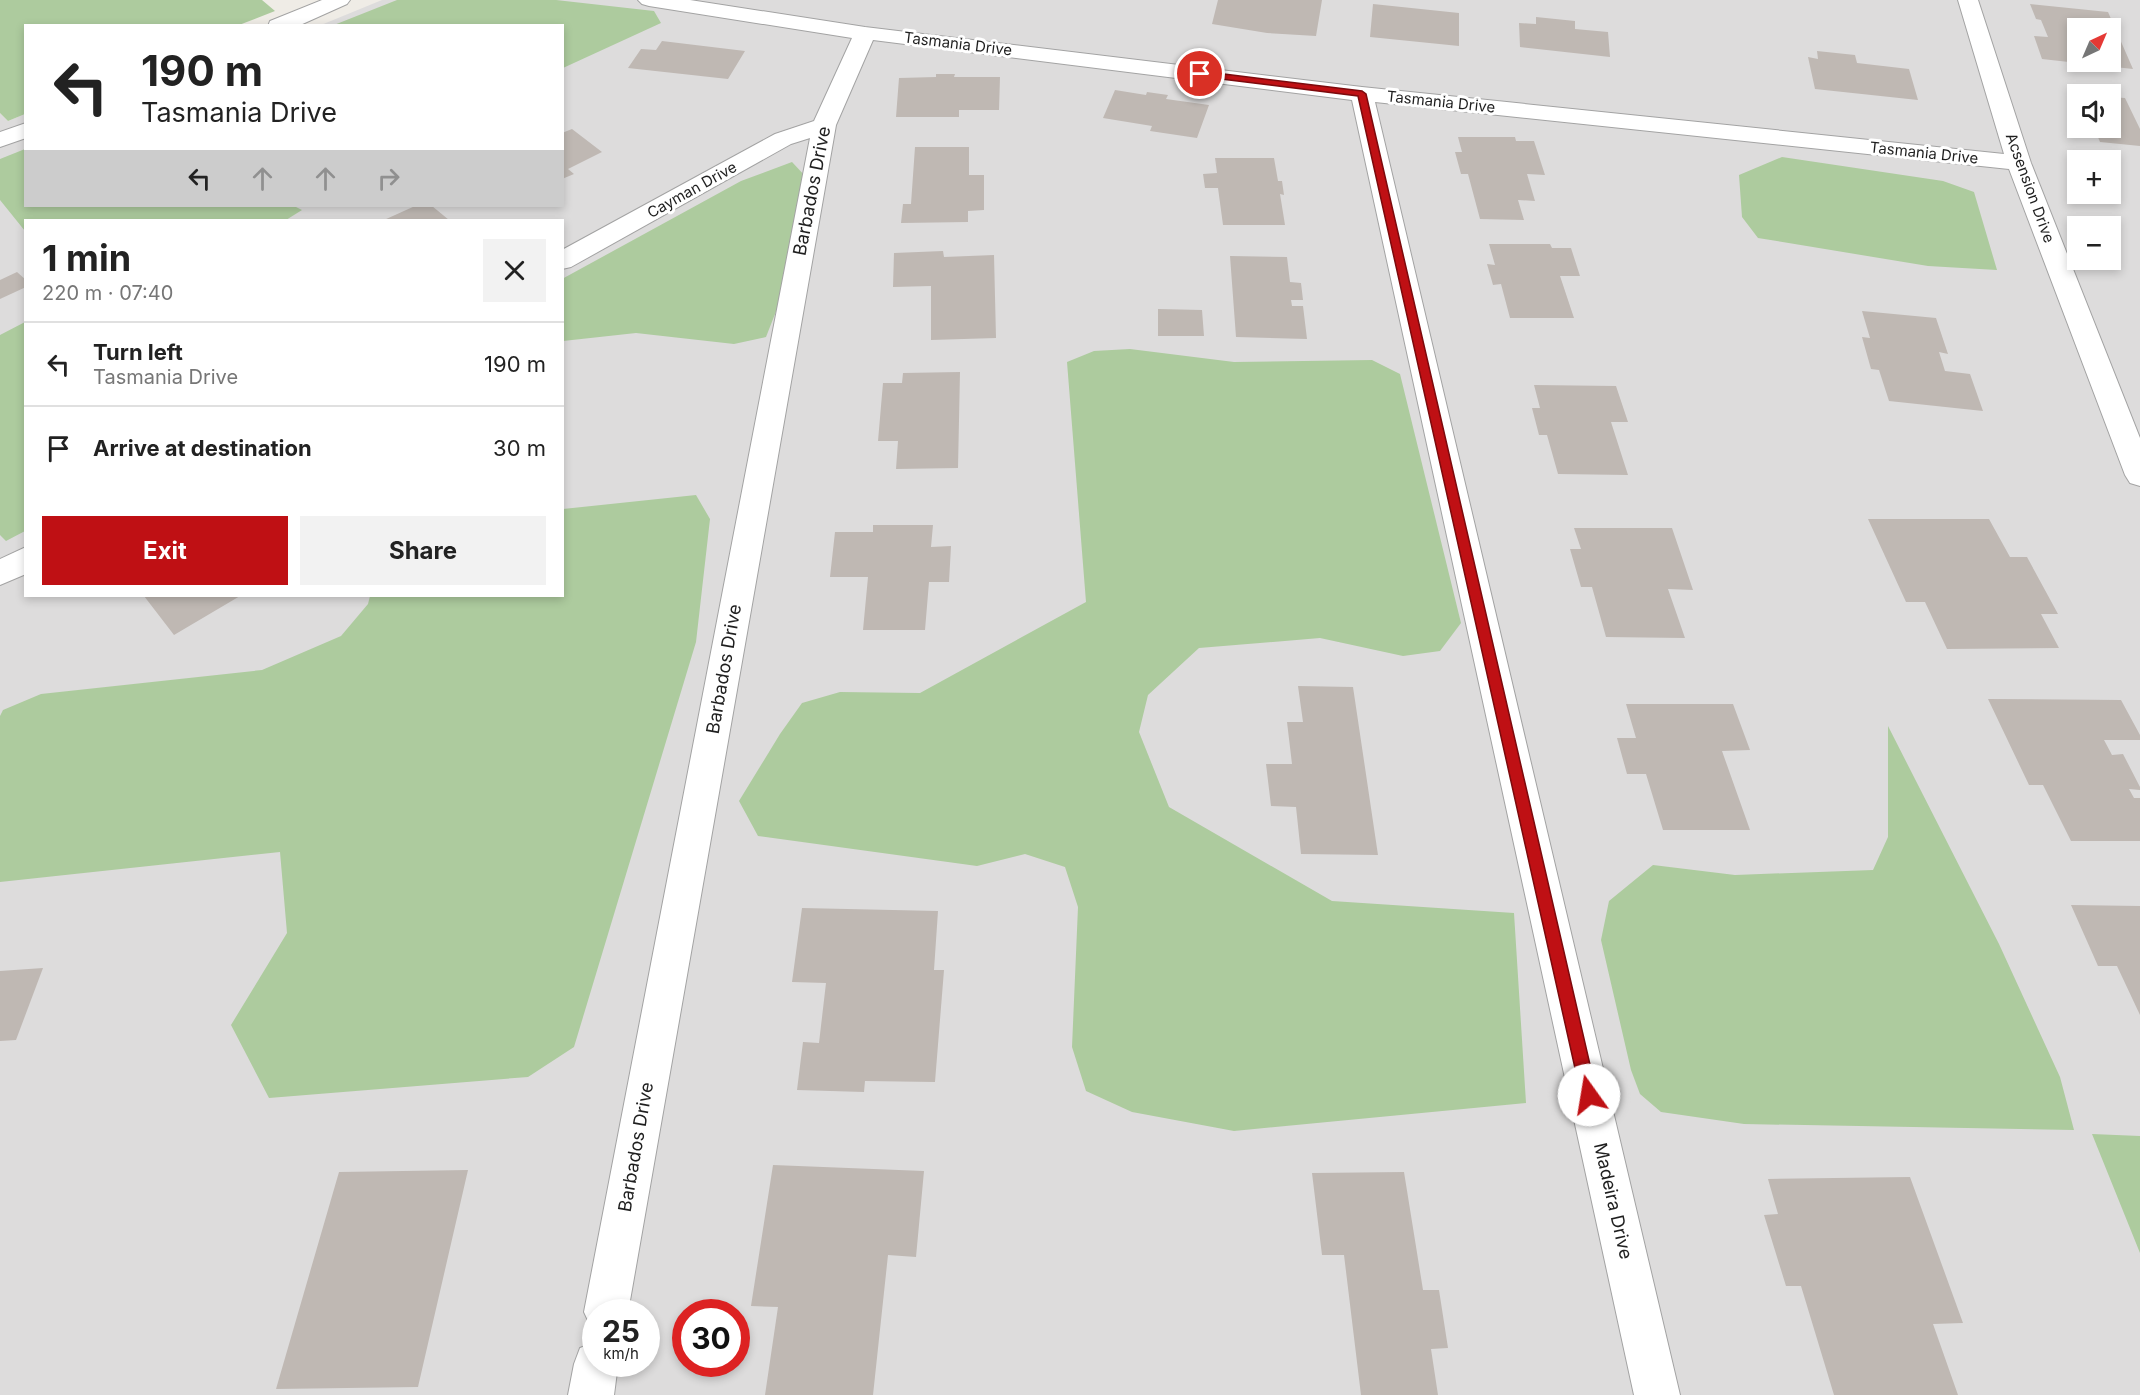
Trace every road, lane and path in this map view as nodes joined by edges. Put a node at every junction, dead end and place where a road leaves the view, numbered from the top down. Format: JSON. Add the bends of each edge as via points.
{"nodes":[{"id":1,"x":340,"y":0,"type":"edge"},
{"id":2,"x":649,"y":0,"type":"edge"},
{"id":3,"x":1968,"y":0,"type":"edge"},
{"id":4,"x":283,"y":24,"type":"edge"},
{"id":5,"x":865,"y":33,"type":"junction"},
{"id":6,"x":1362,"y":94,"type":"junction"},
{"id":7,"x":824,"y":125,"type":"junction"},
{"id":8,"x":24,"y":131,"type":"edge"},
{"id":9,"x":0,"y":140,"type":"edge"},
{"id":10,"x":2019,"y":163,"type":"junction"},
{"id":11,"x":564,"y":260,"type":"edge"},
{"id":12,"x":2140,"y":475,"type":"edge"},
{"id":13,"x":608,"y":1299,"type":"edge"},
{"id":14,"x":594,"y":1377,"type":"edge"},
{"id":15,"x":591,"y":1395,"type":"edge"},
{"id":16,"x":1657,"y":1395,"type":"edge"}],
"edges":[{"from":1,"to":4,"type":"street"},
{"from":2,"to":5,"type":"street","name":"Tasmania Drive"},
{"from":3,"to":10,"type":"street","name":"Acsension Drive"},
{"from":5,"to":6,"type":"street","name":"Tasmania Drive"},
{"from":5,"to":7,"type":"street","name":"Barbados Drive"},
{"from":6,"to":10,"type":"street","name":"Tasmania Drive"},
{"from":6,"to":16,"type":"street","name":"Madeira Drive"},
{"from":7,"to":11,"type":"street","name":"Cayman Drive","via":[[783,139]]},
{"from":7,"to":13,"type":"street","name":"Barbados Drive"},
{"from":8,"to":9,"type":"street"},
{"from":10,"to":12,"type":"street","name":"Acsension Drive"},
{"from":14,"to":15,"type":"street"}]}
